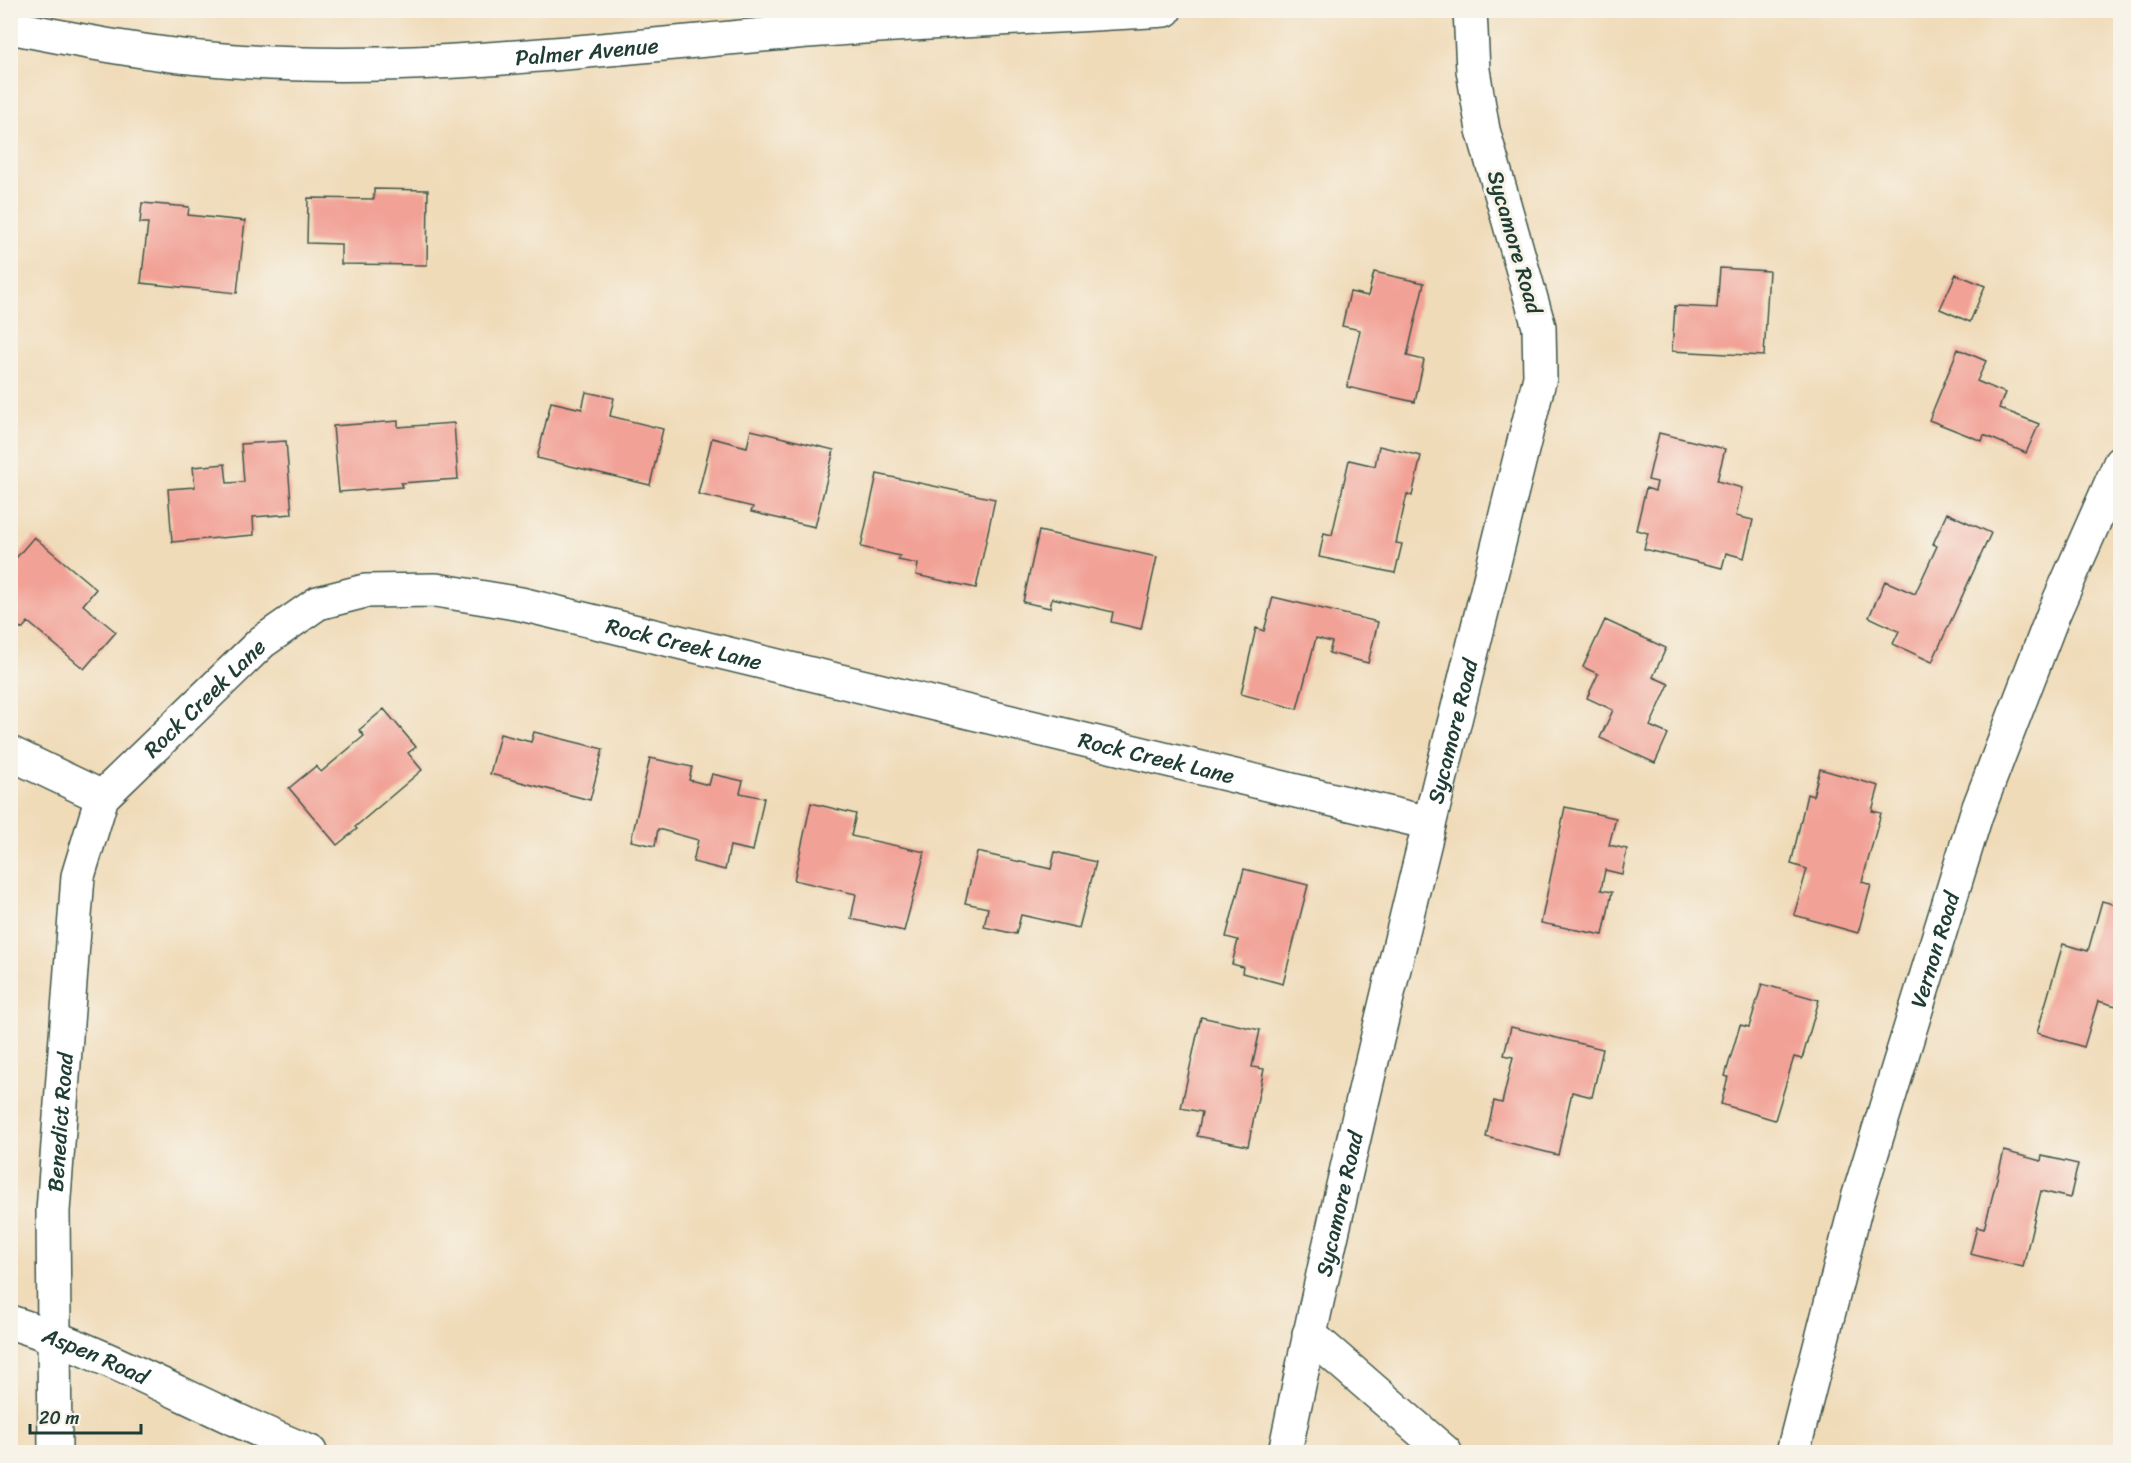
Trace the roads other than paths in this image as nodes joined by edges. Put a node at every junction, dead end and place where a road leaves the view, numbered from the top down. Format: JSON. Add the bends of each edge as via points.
{"nodes":[{"id":1,"x":1165,"y":10,"type":"edge"},
{"id":2,"x":1470,"y":10,"type":"edge"},
{"id":3,"x":10,"y":27,"type":"edge"},
{"id":4,"x":2121,"y":463,"type":"edge"},
{"id":5,"x":10,"y":753,"type":"edge"},
{"id":6,"x":102,"y":797,"type":"junction"},
{"id":7,"x":1429,"y":823,"type":"junction"},
{"id":8,"x":10,"y":1322,"type":"edge"},
{"id":9,"x":1309,"y":1334,"type":"junction"},
{"id":10,"x":53,"y":1336,"type":"junction"},
{"id":11,"x":55,"y":1452,"type":"edge"},
{"id":12,"x":310,"y":1452,"type":"edge"},
{"id":13,"x":1285,"y":1452,"type":"edge"},
{"id":14,"x":1445,"y":1452,"type":"edge"},
{"id":15,"x":1793,"y":1452,"type":"edge"}],
"edges":[{"from":1,"to":3,"type":"street","name":"Palmer Avenue","via":[[823,30],[459,62],[336,64],[223,60],[117,48]]},
{"from":2,"to":7,"type":"street","name":"Sycamore Road","via":[[1473,70],[1483,130],[1539,327],[1540,377]]},
{"from":4,"to":15,"type":"street","name":"Vernon Road","via":[[2053,615],[1976,815],[1858,1198]]},
{"from":5,"to":6,"type":"street"},
{"from":6,"to":7,"type":"street","name":"Rock Creek Lane","via":[[262,642],[318,603],[365,591],[436,590],[520,604]]},
{"from":6,"to":10,"type":"street","name":"Benedict Road","via":[[78,876],[53,1211]]},
{"from":7,"to":9,"type":"street","name":"Sycamore Road"},
{"from":8,"to":10,"type":"street","name":"Aspen Road"},
{"from":9,"to":13,"type":"street","name":"Sycamore Road"},
{"from":9,"to":14,"type":"street"},
{"from":10,"to":11,"type":"street","name":"Benedict Road"},
{"from":10,"to":12,"type":"street","name":"Aspen Road","via":[[256,1431]]}]}
